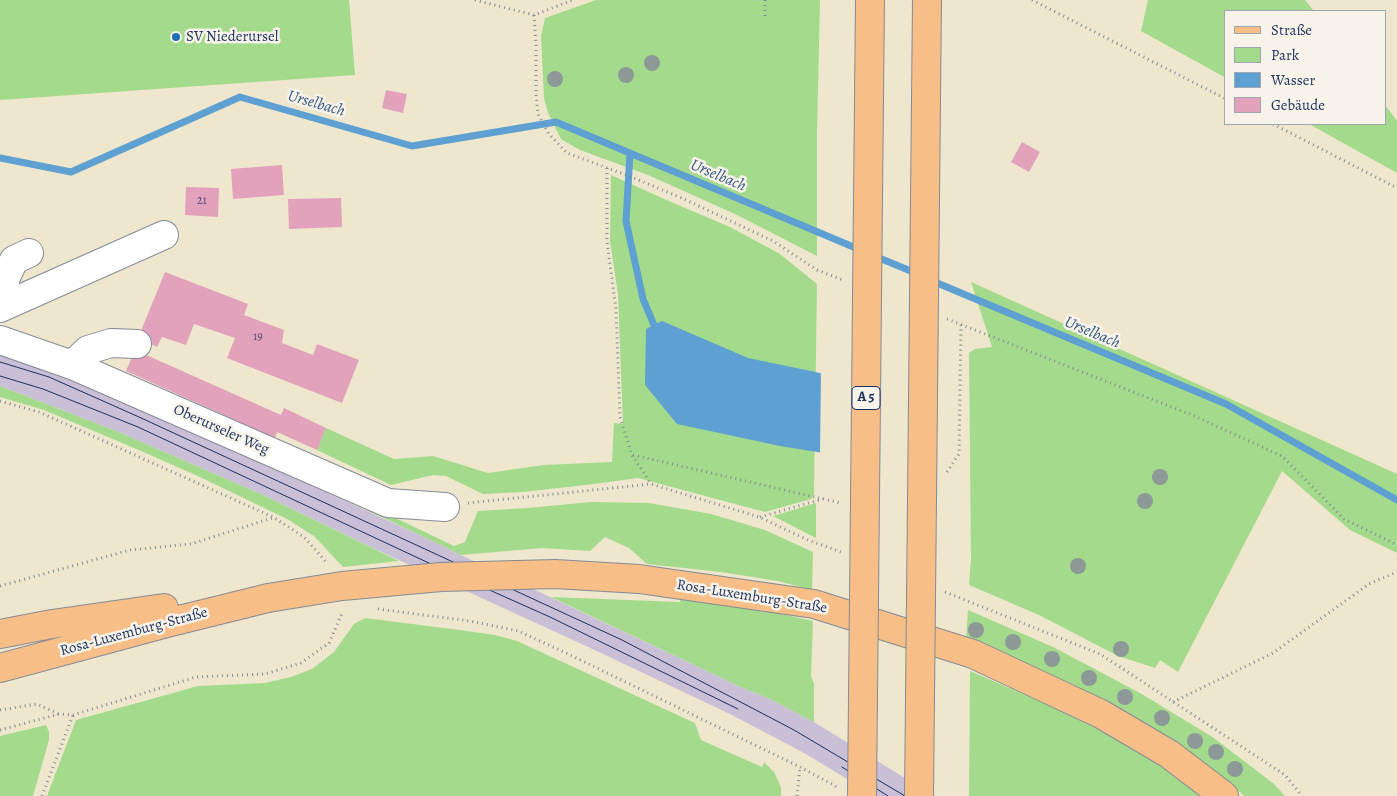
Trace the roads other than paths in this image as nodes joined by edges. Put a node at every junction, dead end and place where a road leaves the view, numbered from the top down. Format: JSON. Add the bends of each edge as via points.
{"nodes":[{"id":1,"x":870,"y":0,"type":"edge"},
{"id":2,"x":927,"y":0,"type":"edge"},
{"id":3,"x":164,"y":235,"type":"dead end"},
{"id":4,"x":29,"y":253,"type":"dead end"},
{"id":5,"x":0,"y":307,"type":"edge"},
{"id":6,"x":0,"y":340,"type":"edge"},
{"id":7,"x":137,"y":344,"type":"dead end"},
{"id":8,"x":72,"y":365,"type":"junction"},
{"id":9,"x":445,"y":507,"type":"dead end"},
{"id":10,"x":268,"y":598,"type":"junction"},
{"id":11,"x":0,"y":634,"type":"edge"},
{"id":12,"x":0,"y":668,"type":"edge"},
{"id":13,"x":853,"y":794,"type":"edge"},
{"id":14,"x":919,"y":796,"type":"edge"},
{"id":15,"x":1224,"y":796,"type":"edge"}],
"edges":[{"from":1,"to":13,"type":"main road","number":"A 5","bridge":true},
{"from":2,"to":14,"type":"main road","bridge":true},
{"from":3,"to":5,"type":"street"},
{"from":4,"to":5,"type":"street","via":[[14,260],[6,277]]},
{"from":6,"to":8,"type":"street","name":"Oberurseler Weg"},
{"from":7,"to":8,"type":"street","via":[[111,343],[88,350]]},
{"from":8,"to":9,"type":"street","name":"Oberurseler Weg","via":[[388,503]]},
{"from":10,"to":11,"type":"main road","name":"Rosa-Luxemburg-Straße","via":[[162,608]]},
{"from":10,"to":12,"type":"main road","name":"Rosa-Luxemburg-Straße"},
{"from":10,"to":15,"type":"main road","name":"Rosa-Luxemburg-Straße","bridge":true,"via":[[342,586],[441,577],[555,574],[639,579],[814,604],[973,654],[1101,714],[1169,754]]}]}
